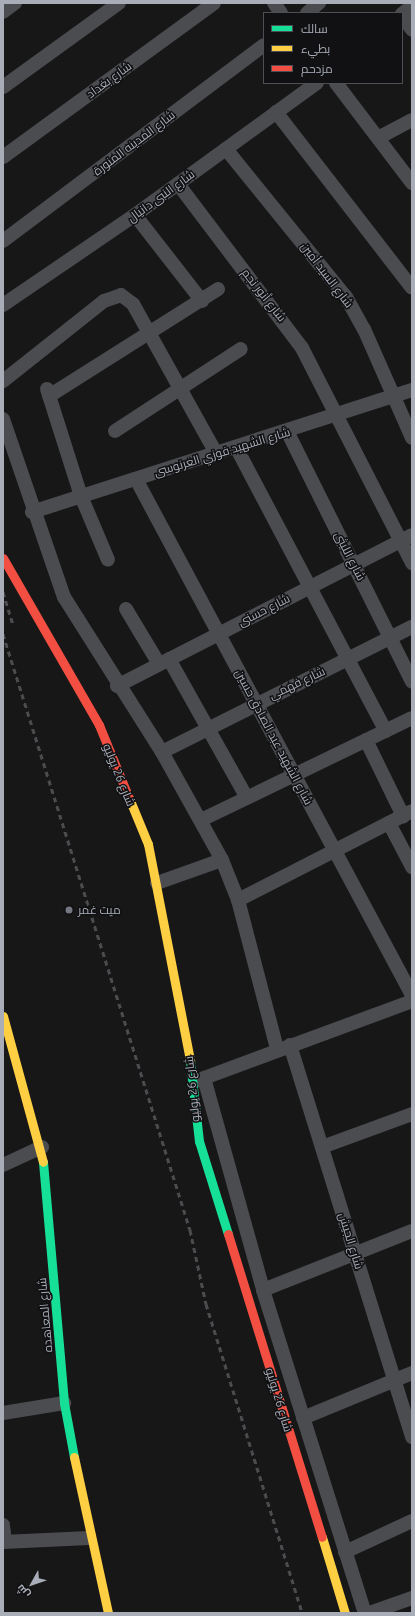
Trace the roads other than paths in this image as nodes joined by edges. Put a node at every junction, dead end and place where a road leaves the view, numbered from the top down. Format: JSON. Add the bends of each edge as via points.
{"nodes":[{"id":1,"x":15,"y":3,"type":"edge"},
{"id":2,"x":119,"y":3,"type":"edge"},
{"id":3,"x":214,"y":3,"type":"edge"},
{"id":4,"x":274,"y":3,"type":"edge"},
{"id":5,"x":319,"y":3,"type":"edge"},
{"id":6,"x":412,"y":6,"type":"edge"},
{"id":7,"x":3,"y":12,"type":"edge"},
{"id":8,"x":281,"y":12,"type":"edge"},
{"id":9,"x":308,"y":12,"type":"edge"},
{"id":10,"x":403,"y":14,"type":"edge"},
{"id":11,"x":403,"y":16,"type":"edge"},
{"id":12,"x":412,"y":30,"type":"edge"},
{"id":13,"x":263,"y":46,"type":"edge"},
{"id":14,"x":316,"y":84,"type":"edge"},
{"id":15,"x":337,"y":84,"type":"edge"},
{"id":16,"x":3,"y":87,"type":"edge"},
{"id":17,"x":276,"y":112,"type":"junction"},
{"id":18,"x":412,"y":120,"type":"edge"},
{"id":19,"x":378,"y":138,"type":"junction"},
{"id":20,"x":226,"y":149,"type":"junction"},
{"id":21,"x":3,"y":157,"type":"edge"},
{"id":22,"x":410,"y":176,"type":"edge"},
{"id":23,"x":178,"y":184,"type":"junction"},
{"id":24,"x":135,"y":215,"type":"junction"},
{"id":25,"x":3,"y":241,"type":"edge"},
{"id":26,"x":412,"y":288,"type":"edge"},
{"id":27,"x":218,"y":289,"type":"dead end"},
{"id":28,"x":202,"y":301,"type":"junction"},
{"id":29,"x":3,"y":305,"type":"edge"},
{"id":30,"x":150,"y":334,"type":"junction"},
{"id":31,"x":241,"y":349,"type":"dead end"},
{"id":32,"x":3,"y":381,"type":"edge"},
{"id":33,"x":180,"y":388,"type":"junction"},
{"id":34,"x":412,"y":390,"type":"edge"},
{"id":35,"x":394,"y":396,"type":"junction"},
{"id":36,"x":337,"y":415,"type":"junction"},
{"id":37,"x":3,"y":419,"type":"edge"},
{"id":38,"x":115,"y":431,"type":"dead end"},
{"id":39,"x":287,"y":431,"type":"junction"},
{"id":40,"x":412,"y":438,"type":"edge"},
{"id":41,"x":236,"y":447,"type":"junction"},
{"id":42,"x":216,"y":453,"type":"junction"},
{"id":43,"x":136,"y":479,"type":"junction"},
{"id":44,"x":81,"y":496,"type":"junction"},
{"id":45,"x":32,"y":512,"type":"junction"},
{"id":46,"x":406,"y":538,"type":"edge"},
{"id":47,"x":3,"y":558,"type":"edge"},
{"id":48,"x":108,"y":560,"type":"dead end"},
{"id":49,"x":412,"y":563,"type":"edge"},
{"id":50,"x":354,"y":565,"type":"junction"},
{"id":51,"x":311,"y":587,"type":"junction"},
{"id":52,"x":126,"y":609,"type":"dead end"},
{"id":53,"x":412,"y":628,"type":"edge"},
{"id":54,"x":218,"y":633,"type":"junction"},
{"id":55,"x":391,"y":638,"type":"junction"},
{"id":56,"x":349,"y":658,"type":"junction"},
{"id":57,"x":164,"y":662,"type":"junction"},
{"id":58,"x":412,"y":682,"type":"edge"},
{"id":59,"x":117,"y":686,"type":"junction"},
{"id":60,"x":256,"y":702,"type":"junction"},
{"id":61,"x":412,"y":718,"type":"edge"},
{"id":62,"x":209,"y":726,"type":"junction"},
{"id":63,"x":386,"y":730,"type":"junction"},
{"id":64,"x":366,"y":740,"type":"junction"},
{"id":65,"x":162,"y":752,"type":"junction"},
{"id":66,"x":295,"y":774,"type":"junction"},
{"id":67,"x":248,"y":798,"type":"junction"},
{"id":68,"x":407,"y":813,"type":"edge"},
{"id":69,"x":201,"y":820,"type":"junction"},
{"id":70,"x":389,"y":823,"type":"junction"},
{"id":71,"x":335,"y":851,"type":"junction"},
{"id":72,"x":222,"y":860,"type":"junction"},
{"id":73,"x":412,"y":867,"type":"edge"},
{"id":74,"x":157,"y":884,"type":"junction"},
{"id":75,"x":238,"y":900,"type":"junction"},
{"id":76,"x":412,"y":995,"type":"edge"},
{"id":77,"x":412,"y":1001,"type":"edge"},
{"id":78,"x":3,"y":1016,"type":"edge"},
{"id":79,"x":283,"y":1047,"type":"junction"},
{"id":80,"x":199,"y":1080,"type":"junction"},
{"id":81,"x":412,"y":1114,"type":"edge"},
{"id":82,"x":322,"y":1147,"type":"junction"},
{"id":83,"x":42,"y":1148,"type":"junction"},
{"id":84,"x":3,"y":1165,"type":"edge"},
{"id":85,"x":412,"y":1231,"type":"edge"},
{"id":86,"x":354,"y":1252,"type":"junction"},
{"id":87,"x":263,"y":1290,"type":"junction"},
{"id":88,"x":412,"y":1374,"type":"edge"},
{"id":89,"x":394,"y":1381,"type":"junction"},
{"id":90,"x":64,"y":1403,"type":"junction"},
{"id":91,"x":3,"y":1413,"type":"edge"},
{"id":92,"x":303,"y":1418,"type":"junction"},
{"id":93,"x":409,"y":1420,"type":"edge"},
{"id":94,"x":412,"y":1437,"type":"edge"},
{"id":95,"x":412,"y":1521,"type":"edge"},
{"id":96,"x":3,"y":1525,"type":"edge"},
{"id":97,"x":89,"y":1538,"type":"junction"},
{"id":98,"x":4,"y":1542,"type":"edge"},
{"id":99,"x":345,"y":1552,"type":"junction"},
{"id":100,"x":412,"y":1598,"type":"edge"},
{"id":101,"x":108,"y":1613,"type":"edge"},
{"id":102,"x":345,"y":1613,"type":"edge"},
{"id":103,"x":365,"y":1613,"type":"edge"},
{"id":104,"x":369,"y":1613,"type":"edge"}],
"edges":[{"from":1,"to":7,"type":"street"},
{"from":2,"to":16,"type":"street"},
{"from":3,"to":21,"type":"street","name":"شارع بغداد"},
{"from":4,"to":8,"type":"street"},
{"from":5,"to":9,"type":"street"},
{"from":6,"to":10,"type":"street"},
{"from":11,"to":12,"type":"street"},
{"from":13,"to":25,"type":"street","name":"شارع المدينه المنورة"},
{"from":14,"to":17,"type":"street","name":"شارع النبى دانيال"},
{"from":15,"to":19,"type":"street"},
{"from":17,"to":20,"type":"street","name":"شارع النبى دانيال"},
{"from":17,"to":26,"type":"street"},
{"from":18,"to":19,"type":"street"},
{"from":19,"to":22,"type":"street"},
{"from":20,"to":23,"type":"street","name":"شارع النبى دانيال"},
{"from":20,"to":35,"type":"street","name":"شارع السيد أمين","via":[[346,297]]},
{"from":23,"to":24,"type":"street","name":"شارع النبى دانيال"},
{"from":23,"to":36,"type":"street","name":"شارع أنور نجم","via":[[287,325]]},
{"from":24,"to":28,"type":"street"},
{"from":24,"to":29,"type":"street","name":"شارع النبى دانيال"},
{"from":27,"to":28,"type":"street"},
{"from":28,"to":30,"type":"street"},
{"from":30,"to":32,"type":"street","via":[[133,304],[126,297],[114,295]]},
{"from":30,"to":33,"type":"street"},
{"from":30,"to":44,"type":"street","via":[[48,392]]},
{"from":31,"to":33,"type":"street"},
{"from":33,"to":38,"type":"street"},
{"from":33,"to":42,"type":"street"},
{"from":34,"to":35,"type":"street","name":"شارع الشهيد فوزي العرنوسى"},
{"from":35,"to":36,"type":"street","name":"شارع الشهيد فوزي العرنوسى"},
{"from":35,"to":40,"type":"street","name":"شارع السيد أمين"},
{"from":36,"to":39,"type":"street","name":"شارع الشهيد فوزي العرنوسى"},
{"from":36,"to":46,"type":"street","name":"شارع أنور نجم"},
{"from":37,"to":45,"type":"street"},
{"from":39,"to":41,"type":"street","name":"شارع الشهيد فوزي العرنوسى"},
{"from":39,"to":50,"type":"street","name":"شارع الليثى"},
{"from":41,"to":42,"type":"street","name":"شارع الشهيد فوزي العرنوسى"},
{"from":41,"to":51,"type":"street"},
{"from":42,"to":43,"type":"street","name":"شارع الشهيد فوزي العرنوسى"},
{"from":43,"to":44,"type":"street","name":"شارع الشهيد فوزي العرنوسى"},
{"from":43,"to":54,"type":"street","name":"شارع الشهيد عبد الصادق حسين"},
{"from":44,"to":45,"type":"street","name":"شارع الشهيد فوزي العرنوسى"},
{"from":44,"to":48,"type":"street"},
{"from":45,"to":59,"type":"street","via":[[64,597]]},
{"from":46,"to":49,"type":"street","name":"شارع أنور نجم"},
{"from":46,"to":50,"type":"street","name":"شارع حسنى"},
{"from":47,"to":74,"type":"street","name":"شارع 26 يوليو","via":[[99,725],[148,844]]},
{"from":50,"to":51,"type":"street","name":"شارع حسنى"},
{"from":50,"to":55,"type":"street","name":"شارع الليثى"},
{"from":51,"to":54,"type":"street","name":"شارع حسنى"},
{"from":51,"to":56,"type":"street"},
{"from":52,"to":57,"type":"street"},
{"from":53,"to":55,"type":"street","name":"شارع فهمي"},
{"from":54,"to":57,"type":"street","name":"شارع حسنى"},
{"from":54,"to":60,"type":"street","name":"شارع الشهيد عبد الصادق حسين"},
{"from":55,"to":56,"type":"street","name":"شارع فهمي"},
{"from":55,"to":58,"type":"street","name":"شارع الليثى"},
{"from":56,"to":60,"type":"street","name":"شارع فهمي"},
{"from":56,"to":63,"type":"street"},
{"from":57,"to":59,"type":"street","name":"شارع حسنى"},
{"from":57,"to":62,"type":"street"},
{"from":59,"to":65,"type":"street"},
{"from":60,"to":62,"type":"street","name":"شارع فهمي"},
{"from":60,"to":66,"type":"street","name":"شارع الشهيد عبد الصادق حسين"},
{"from":61,"to":63,"type":"street"},
{"from":62,"to":65,"type":"street","name":"شارع فهمي"},
{"from":62,"to":67,"type":"street"},
{"from":63,"to":64,"type":"street"},
{"from":64,"to":66,"type":"street"},
{"from":64,"to":68,"type":"street"},
{"from":65,"to":69,"type":"street"},
{"from":66,"to":67,"type":"street"},
{"from":66,"to":71,"type":"street","name":"شارع الشهيد عبد الصادق حسين"},
{"from":67,"to":69,"type":"street"},
{"from":68,"to":70,"type":"street"},
{"from":69,"to":72,"type":"street"},
{"from":70,"to":71,"type":"street"},
{"from":70,"to":73,"type":"street"},
{"from":71,"to":75,"type":"street"},
{"from":71,"to":76,"type":"street","name":"شارع الشهيد عبد الصادق حسين"},
{"from":72,"to":74,"type":"street"},
{"from":72,"to":75,"type":"street"},
{"from":74,"to":80,"type":"street","name":"شارع 26 يوليو"},
{"from":75,"to":79,"type":"street"},
{"from":77,"to":79,"type":"street"},
{"from":78,"to":83,"type":"street","name":"شارع المعاهده"},
{"from":79,"to":80,"type":"street"},
{"from":79,"to":82,"type":"street","name":"شارع الجيش"},
{"from":80,"to":87,"type":"street","name":"شارع 26 يوليو"},
{"from":80,"to":102,"type":"street","name":"شارع 26 يوليو","via":[[195,1122],[204,1160]]},
{"from":81,"to":82,"type":"street"},
{"from":82,"to":86,"type":"street","name":"شارع الجيش"},
{"from":83,"to":84,"type":"street"},
{"from":83,"to":90,"type":"street","name":"شارع المعاهده"},
{"from":85,"to":86,"type":"street"},
{"from":86,"to":87,"type":"street"},
{"from":86,"to":89,"type":"street","name":"شارع الجيش"},
{"from":87,"to":92,"type":"street","name":"شارع 26 يوليو"},
{"from":88,"to":89,"type":"street"},
{"from":89,"to":92,"type":"street"},
{"from":89,"to":93,"type":"street","name":"شارع الجيش"},
{"from":90,"to":91,"type":"street"},
{"from":90,"to":97,"type":"street","name":"شارع المعاهده"},
{"from":92,"to":99,"type":"street","name":"شارع 26 يوليو"},
{"from":93,"to":94,"type":"street","name":"شارع الجيش"},
{"from":95,"to":99,"type":"street"},
{"from":96,"to":98,"type":"street"},
{"from":97,"to":98,"type":"street"},
{"from":97,"to":101,"type":"street","name":"شارع المعاهده"},
{"from":99,"to":103,"type":"street","name":"شارع 26 يوليو"},
{"from":100,"to":104,"type":"street"}]}
